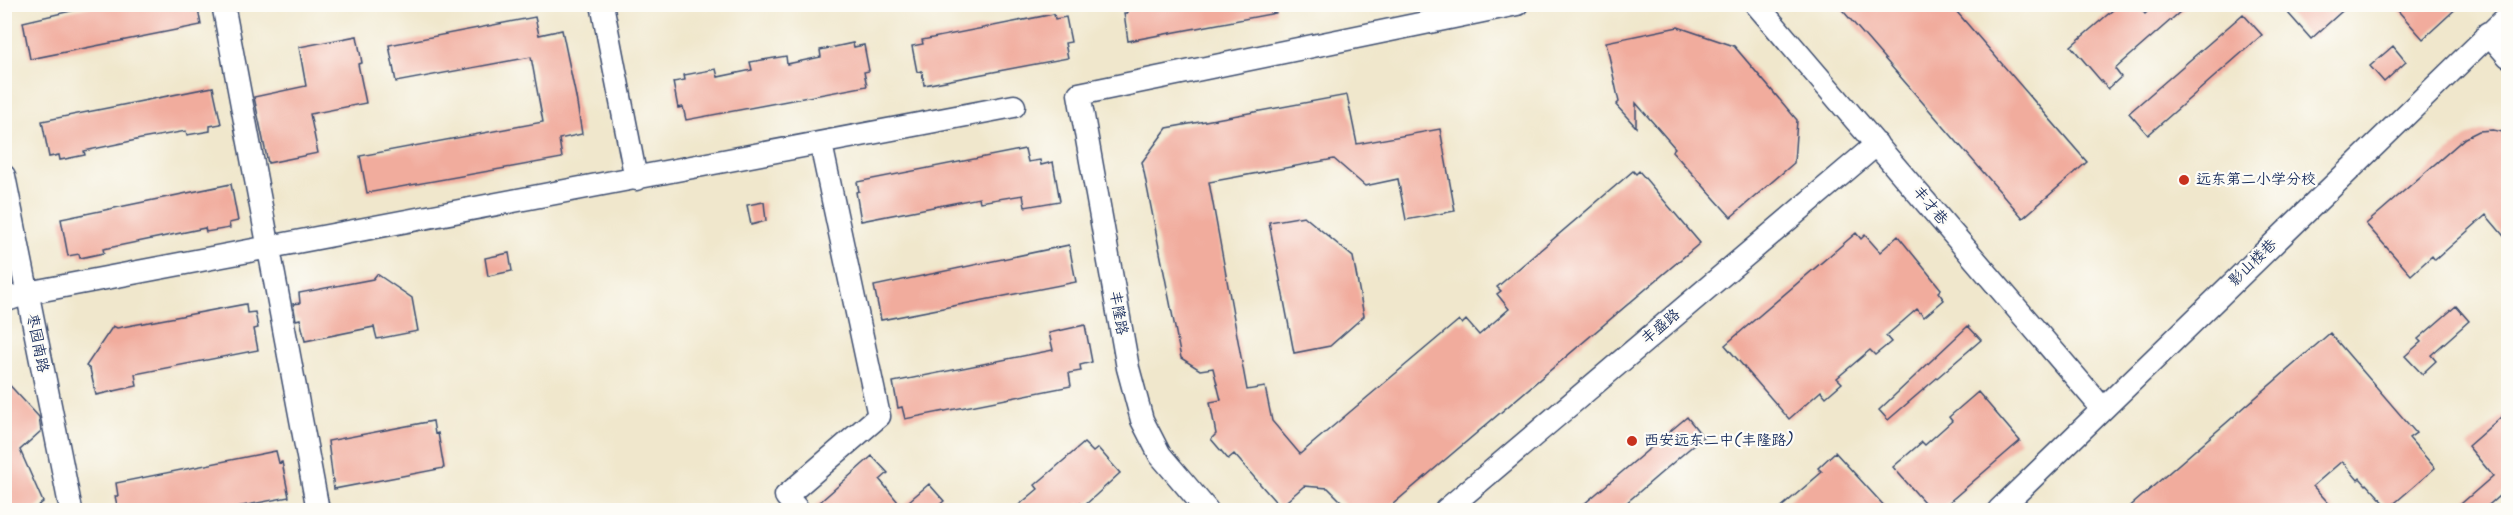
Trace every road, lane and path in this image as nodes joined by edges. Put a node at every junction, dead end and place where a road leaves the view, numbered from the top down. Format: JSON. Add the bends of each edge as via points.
{"nodes":[{"id":1,"x":223,"y":4,"type":"edge"},
{"id":2,"x":602,"y":4,"type":"edge"},
{"id":3,"x":1517,"y":4,"type":"edge"},
{"id":4,"x":1756,"y":4,"type":"edge"},
{"id":5,"x":2508,"y":16,"type":"edge"},
{"id":6,"x":2488,"y":33,"type":"junction"},
{"id":7,"x":2508,"y":56,"type":"edge"},
{"id":8,"x":1014,"y":106,"type":"dead end"},
{"id":9,"x":821,"y":144,"type":"junction"},
{"id":10,"x":1877,"y":144,"type":"junction"},
{"id":11,"x":4,"y":176,"type":"edge"},
{"id":12,"x":636,"y":179,"type":"junction"},
{"id":13,"x":269,"y":248,"type":"junction"},
{"id":14,"x":27,"y":293,"type":"junction"},
{"id":15,"x":4,"y":301,"type":"edge"},
{"id":16,"x":2103,"y":409,"type":"junction"},
{"id":17,"x":71,"y":510,"type":"edge"},
{"id":18,"x":318,"y":510,"type":"edge"},
{"id":19,"x":798,"y":510,"type":"edge"},
{"id":20,"x":1207,"y":510,"type":"edge"},
{"id":21,"x":1446,"y":510,"type":"edge"},
{"id":22,"x":1999,"y":510,"type":"edge"}],
"edges":[{"from":1,"to":13,"type":"street"},
{"from":2,"to":12,"type":"street"},
{"from":3,"to":20,"type":"street","name":"丰隆路","via":[[1079,94],[1128,368],[1142,420],[1160,455]]},
{"from":4,"to":10,"type":"street","name":"丰才巷"},
{"from":5,"to":6,"type":"street","name":"影山楼巷"},
{"from":6,"to":7,"type":"street"},
{"from":6,"to":16,"type":"street","name":"影山楼巷"},
{"from":8,"to":9,"type":"street"},
{"from":9,"to":12,"type":"street"},
{"from":9,"to":19,"type":"street","via":[[879,416],[786,496]]},
{"from":10,"to":16,"type":"street","name":"丰才巷"},
{"from":10,"to":21,"type":"street","name":"丰盛路"},
{"from":11,"to":14,"type":"street","name":"枣园南路"},
{"from":12,"to":13,"type":"street"},
{"from":13,"to":14,"type":"street"},
{"from":13,"to":18,"type":"street"},
{"from":14,"to":15,"type":"street"},
{"from":14,"to":17,"type":"street","name":"枣园南路"},
{"from":16,"to":22,"type":"street","name":"影山楼巷"}]}
